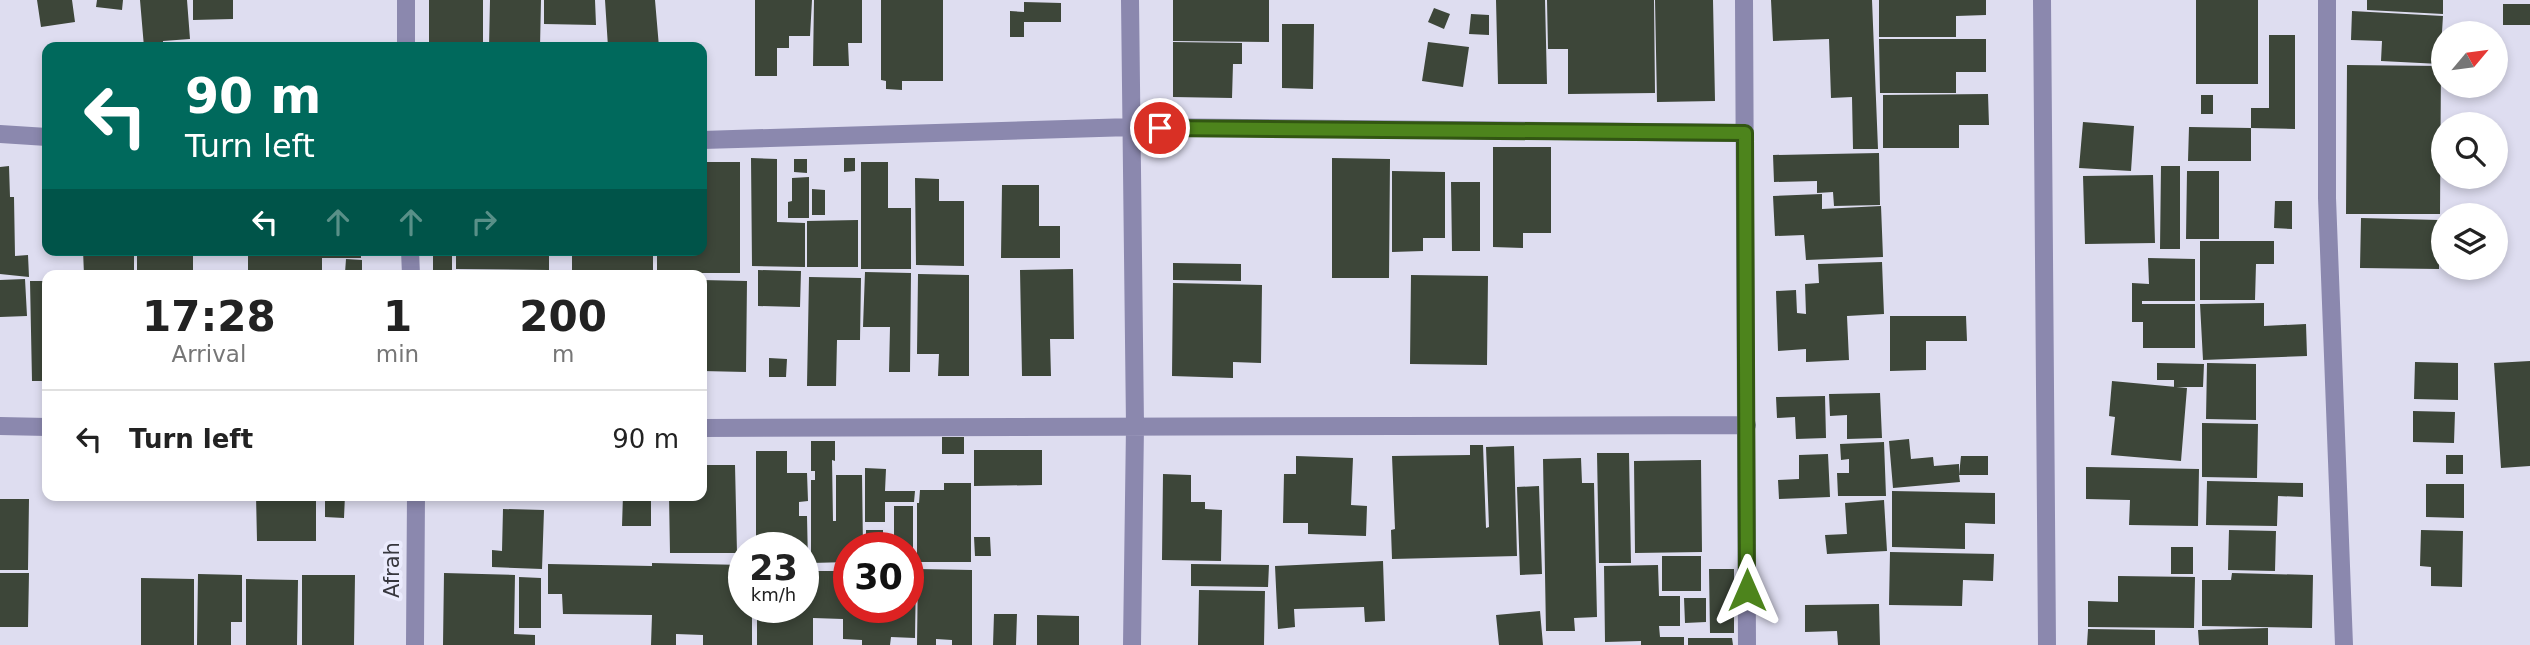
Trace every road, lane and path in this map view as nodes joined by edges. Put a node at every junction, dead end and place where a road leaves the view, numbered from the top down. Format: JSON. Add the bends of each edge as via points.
{"nodes":[{"id":1,"x":407,"y":0,"type":"edge"},
{"id":2,"x":1130,"y":0,"type":"edge"},
{"id":3,"x":1744,"y":0,"type":"edge"},
{"id":4,"x":2042,"y":0,"type":"edge"},
{"id":5,"x":2327,"y":0,"type":"edge"},
{"id":6,"x":406,"y":42,"type":"edge"},
{"id":7,"x":1132,"y":127,"type":"junction"},
{"id":8,"x":1745,"y":133,"type":"junction"},
{"id":9,"x":0,"y":134,"type":"edge"},
{"id":10,"x":42,"y":137,"type":"edge"},
{"id":11,"x":707,"y":140,"type":"edge"},
{"id":12,"x":1748,"y":425,"type":"junction"},
{"id":13,"x":0,"y":426,"type":"edge"},
{"id":14,"x":1135,"y":426,"type":"junction"},
{"id":15,"x":42,"y":427,"type":"edge"},
{"id":16,"x":707,"y":428,"type":"edge"},
{"id":17,"x":416,"y":501,"type":"edge"},
{"id":18,"x":415,"y":645,"type":"edge"},
{"id":19,"x":1132,"y":645,"type":"edge"},
{"id":20,"x":1747,"y":645,"type":"edge"},
{"id":21,"x":2047,"y":645,"type":"edge"},
{"id":22,"x":2344,"y":645,"type":"edge"}],
"edges":[{"from":1,"to":6,"type":"street"},
{"from":2,"to":7,"type":"street"},
{"from":3,"to":8,"type":"street"},
{"from":4,"to":21,"type":"street"},
{"from":5,"to":22,"type":"street","via":[[2328,198]]},
{"from":7,"to":8,"type":"street"},
{"from":7,"to":11,"type":"street"},
{"from":7,"to":14,"type":"street"},
{"from":8,"to":12,"type":"street"},
{"from":9,"to":10,"type":"street"},
{"from":12,"to":14,"type":"street"},
{"from":12,"to":20,"type":"street"},
{"from":13,"to":15,"type":"street"},
{"from":14,"to":16,"type":"street"},
{"from":14,"to":19,"type":"street"},
{"from":17,"to":18,"type":"street","name":"Afrah"}]}
